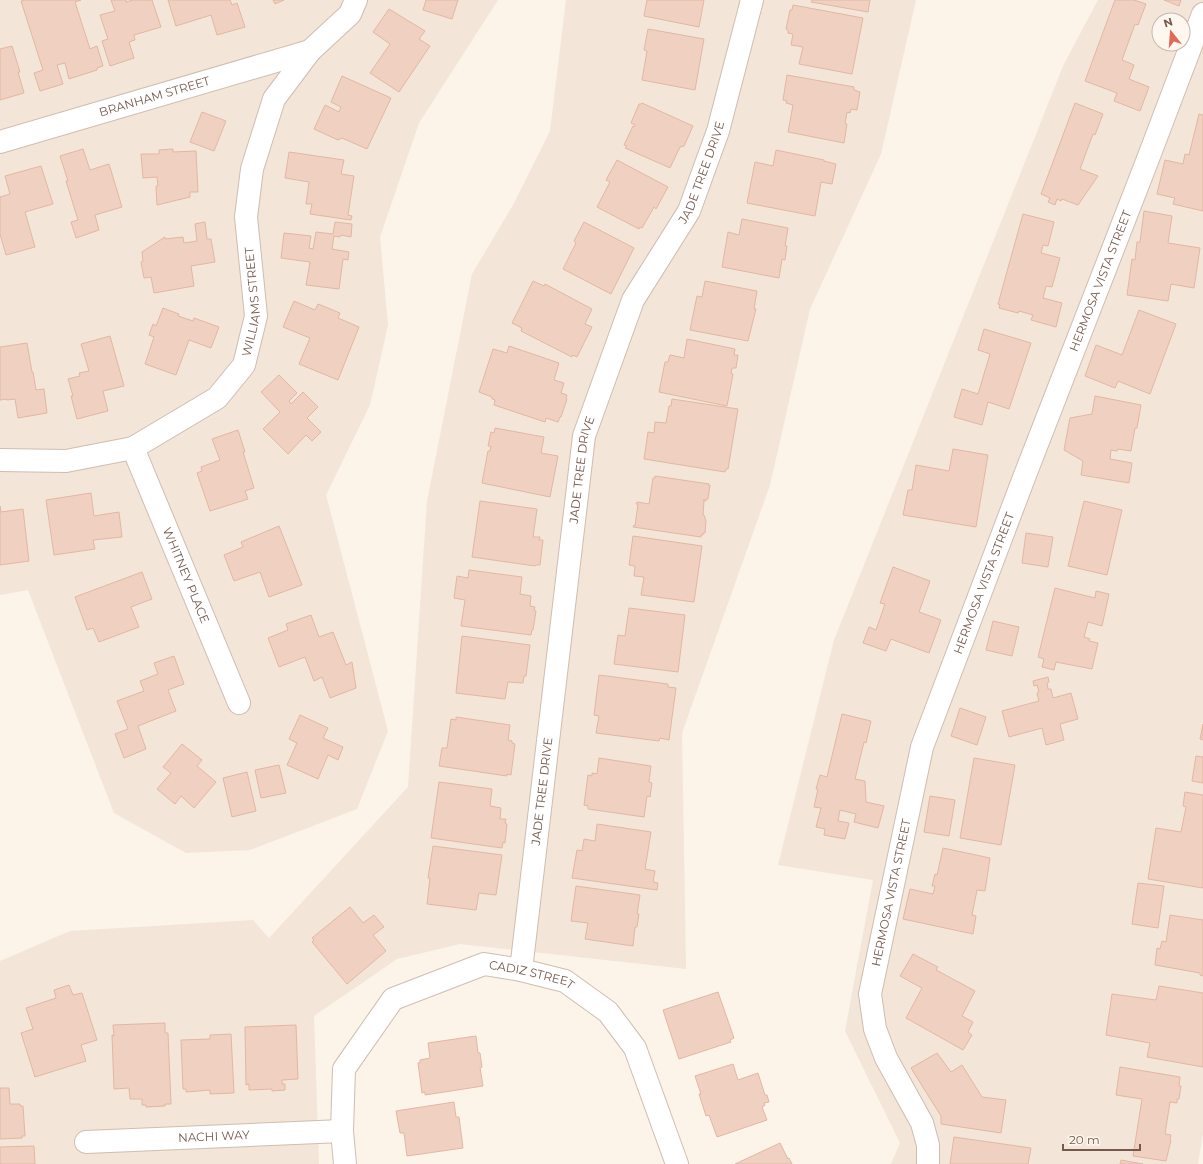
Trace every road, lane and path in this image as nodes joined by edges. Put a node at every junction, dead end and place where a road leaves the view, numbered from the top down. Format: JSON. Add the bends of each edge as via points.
{"nodes":[{"id":1,"x":356,"y":0,"type":"edge"},
{"id":2,"x":752,"y":0,"type":"edge"},
{"id":3,"x":1203,"y":14,"type":"edge"},
{"id":4,"x":310,"y":51,"type":"junction"},
{"id":5,"x":0,"y":142,"type":"edge"},
{"id":6,"x":133,"y":448,"type":"junction"},
{"id":7,"x":0,"y":460,"type":"edge"},
{"id":8,"x":239,"y":703,"type":"dead end"},
{"id":9,"x":521,"y":970,"type":"junction"},
{"id":10,"x":342,"y":1131,"type":"junction"},
{"id":11,"x":86,"y":1142,"type":"dead end"},
{"id":12,"x":345,"y":1164,"type":"edge"},
{"id":13,"x":677,"y":1164,"type":"edge"},
{"id":14,"x":928,"y":1164,"type":"edge"}],
"edges":[{"from":1,"to":4,"type":"street","name":"WILLIAMS STREET","via":[[350,14]]},
{"from":2,"to":9,"type":"street","name":"JADE TREE DRIVE","via":[[718,130],[689,211],[633,300],[584,436]]},
{"from":3,"to":14,"type":"street","name":"HERMOSA VISTA STREET","via":[[922,747],[870,994],[875,1028],[886,1058],[922,1123],[928,1145]]},
{"from":4,"to":5,"type":"street","name":"BRANHAM STREET"},
{"from":4,"to":6,"type":"street","name":"WILLIAMS STREET","via":[[274,99],[252,169],[246,217],[256,316],[244,365],[217,398]]},
{"from":6,"to":7,"type":"street","name":"WILLIAMS STREET","via":[[66,461]]},
{"from":6,"to":8,"type":"street","name":"WHITNEY PLACE"},
{"from":9,"to":10,"type":"street","name":"CADIZ STREET","via":[[484,964],[393,999],[344,1069]]},
{"from":9,"to":13,"type":"street","name":"CADIZ STREET","via":[[566,981],[608,1012],[635,1048]]},
{"from":10,"to":11,"type":"street","name":"NACHI WAY"},
{"from":10,"to":12,"type":"street","name":"CADIZ STREET"}]}
